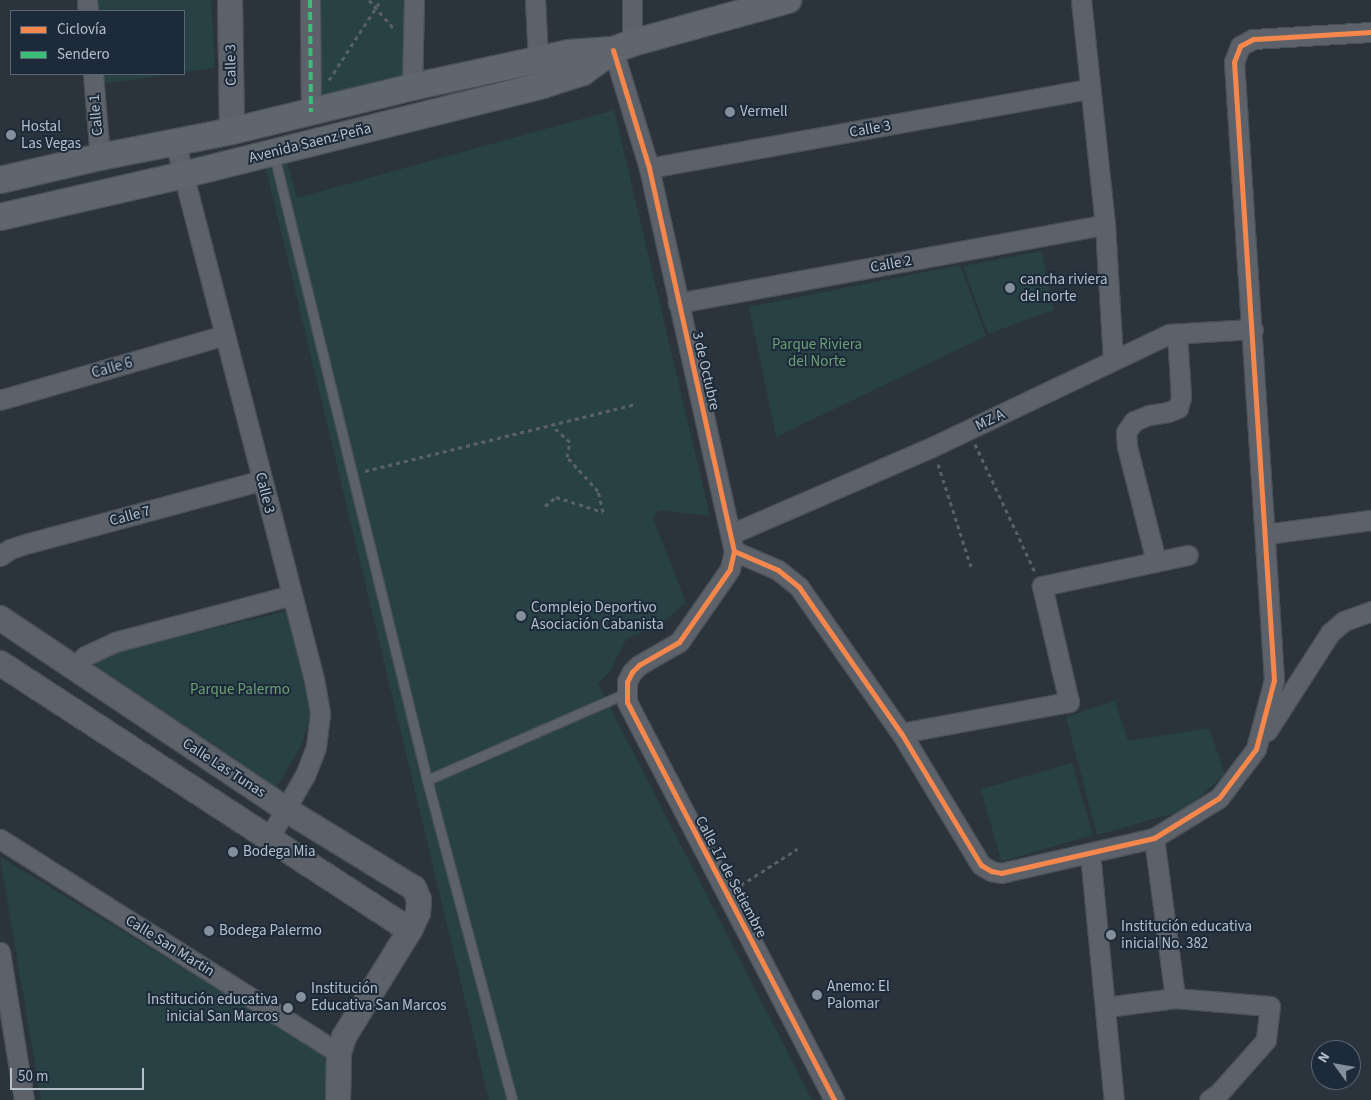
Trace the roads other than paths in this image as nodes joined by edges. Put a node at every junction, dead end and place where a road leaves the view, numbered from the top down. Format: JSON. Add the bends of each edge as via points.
{"nodes":[{"id":1,"x":230,"y":0,"type":"edge"},
{"id":2,"x":310,"y":0,"type":"edge"},
{"id":3,"x":414,"y":0,"type":"edge"},
{"id":4,"x":535,"y":0,"type":"edge"},
{"id":5,"x":632,"y":0,"type":"edge"},
{"id":6,"x":788,"y":0,"type":"edge"},
{"id":7,"x":1081,"y":0,"type":"edge"},
{"id":8,"x":1371,"y":32,"type":"edge"},
{"id":9,"x":623,"y":46,"type":"junction"},
{"id":10,"x":538,"y":60,"type":"junction"},
{"id":11,"x":93,"y":75,"type":"edge"},
{"id":12,"x":412,"y":87,"type":"junction"},
{"id":13,"x":1090,"y":89,"type":"junction"},
{"id":14,"x":317,"y":110,"type":"junction"},
{"id":15,"x":232,"y":131,"type":"junction"},
{"id":16,"x":175,"y":142,"type":"junction"},
{"id":17,"x":273,"y":152,"type":"junction"},
{"id":18,"x":100,"y":157,"type":"junction"},
{"id":19,"x":649,"y":168,"type":"junction"},
{"id":20,"x":184,"y":175,"type":"junction"},
{"id":21,"x":0,"y":180,"type":"edge"},
{"id":22,"x":0,"y":217,"type":"edge"},
{"id":23,"x":1105,"y":225,"type":"junction"},
{"id":24,"x":678,"y":303,"type":"junction"},
{"id":25,"x":1253,"y":329,"type":"junction"},
{"id":26,"x":1177,"y":334,"type":"junction"},
{"id":27,"x":225,"y":335,"type":"junction"},
{"id":28,"x":1113,"y":359,"type":"junction"},
{"id":29,"x":0,"y":400,"type":"edge"},
{"id":30,"x":262,"y":480,"type":"junction"},
{"id":31,"x":1371,"y":520,"type":"edge"},
{"id":32,"x":1266,"y":534,"type":"junction"},
{"id":33,"x":732,"y":542,"type":"junction"},
{"id":34,"x":1188,"y":555,"type":"dead end"},
{"id":35,"x":0,"y":556,"type":"edge"},
{"id":36,"x":1156,"y":561,"type":"junction"},
{"id":37,"x":292,"y":595,"type":"junction"},
{"id":38,"x":1371,"y":611,"type":"edge"},
{"id":39,"x":0,"y":618,"type":"edge"},
{"id":40,"x":0,"y":663,"type":"edge"},
{"id":41,"x":73,"y":669,"type":"junction"},
{"id":42,"x":626,"y":693,"type":"junction"},
{"id":43,"x":901,"y":733,"type":"junction"},
{"id":44,"x":1256,"y":749,"type":"junction"},
{"id":45,"x":427,"y":780,"type":"junction"},
{"id":46,"x":285,"y":809,"type":"junction"},
{"id":47,"x":268,"y":838,"type":"junction"},
{"id":48,"x":1154,"y":838,"type":"junction"},
{"id":49,"x":0,"y":839,"type":"edge"},
{"id":50,"x":1090,"y":853,"type":"junction"},
{"id":51,"x":410,"y":930,"type":"junction"},
{"id":52,"x":0,"y":952,"type":"edge"},
{"id":53,"x":1175,"y":998,"type":"junction"},
{"id":54,"x":1106,"y":1007,"type":"junction"},
{"id":55,"x":339,"y":1053,"type":"junction"},
{"id":56,"x":24,"y":1100,"type":"edge"},
{"id":57,"x":338,"y":1100,"type":"edge"},
{"id":58,"x":512,"y":1100,"type":"edge"},
{"id":59,"x":834,"y":1100,"type":"edge"},
{"id":60,"x":1114,"y":1100,"type":"edge"},
{"id":61,"x":1209,"y":1100,"type":"edge"}],
"edges":[{"from":1,"to":15,"type":"street","name":"Calle 3"},
{"from":2,"to":14,"type":"street"},
{"from":3,"to":12,"type":"street"},
{"from":4,"to":10,"type":"street"},
{"from":5,"to":9,"type":"street","name":"3 de Octubre"},
{"from":6,"to":9,"type":"main road","name":"Avenida Saenz Peña"},
{"from":7,"to":13,"type":"street"},
{"from":8,"to":25,"type":"street","via":[[1253,39],[1240,46],[1234,62]]},
{"from":9,"to":10,"type":"main road","name":"Avenida Saenz Peña"},
{"from":9,"to":17,"type":"main road","name":"Avenida Saenz Peña","via":[[583,72],[543,85]]},
{"from":9,"to":19,"type":"street","name":"3 de Octubre"},
{"from":10,"to":12,"type":"main road","name":"Avenida Saenz Peña"},
{"from":11,"to":18,"type":"street","name":"Calle 1"},
{"from":12,"to":14,"type":"main road","name":"Avenida Saenz Peña"},
{"from":13,"to":19,"type":"street","name":"Calle 3"},
{"from":13,"to":23,"type":"street"},
{"from":14,"to":15,"type":"main road","name":"Avenida Saenz Peña"},
{"from":15,"to":16,"type":"main road","name":"Avenida Saenz Peña"},
{"from":16,"to":18,"type":"main road","name":"Avenida Saenz Peña"},
{"from":16,"to":20,"type":"street","name":"Calle 3"},
{"from":17,"to":20,"type":"main road","name":"Avenida Saenz Peña"},
{"from":17,"to":45,"type":"lane"},
{"from":18,"to":21,"type":"main road","name":"Avenida Saenz Peña"},
{"from":19,"to":24,"type":"street","name":"3 de Octubre"},
{"from":20,"to":22,"type":"main road","name":"Avenida Saenz Peña"},
{"from":20,"to":27,"type":"street","name":"Calle 3"},
{"from":23,"to":24,"type":"street","name":"Calle 2"},
{"from":23,"to":28,"type":"street"},
{"from":24,"to":33,"type":"street","name":"3 de Octubre"},
{"from":25,"to":26,"type":"street","name":"MZ A"},
{"from":25,"to":32,"type":"street"},
{"from":26,"to":28,"type":"street","name":"MZ A","via":[[1169,334]]},
{"from":26,"to":36,"type":"street","via":[[1181,397],[1178,408],[1134,421],[1126,432]]},
{"from":27,"to":29,"type":"street","name":"Calle 6"},
{"from":27,"to":30,"type":"street","name":"Calle 3"},
{"from":28,"to":33,"type":"street","name":"MZ A"},
{"from":30,"to":35,"type":"street","name":"Calle 7","via":[[29,543]]},
{"from":30,"to":37,"type":"street","name":"Calle 3"},
{"from":31,"to":32,"type":"street"},
{"from":32,"to":44,"type":"street","via":[[1274,680]]},
{"from":33,"to":42,"type":"street","via":[[730,569],[679,642],[639,665],[627,682]]},
{"from":33,"to":43,"type":"street","via":[[799,587]]},
{"from":34,"to":36,"type":"street"},
{"from":36,"to":43,"type":"street","via":[[1042,586],[1069,702]]},
{"from":37,"to":41,"type":"street","via":[[115,642],[85,656]]},
{"from":37,"to":46,"type":"street","name":"Calle 3","via":[[320,714],[316,747],[305,775]]},
{"from":38,"to":44,"type":"street","via":[[1344,622],[1330,633]]},
{"from":39,"to":41,"type":"street","name":"Calle Las Tunas"},
{"from":40,"to":47,"type":"street"},
{"from":41,"to":46,"type":"street","name":"Calle Las Tunas"},
{"from":42,"to":45,"type":"lane"},
{"from":42,"to":59,"type":"street","name":"Calle 17 de Setiembre","via":[[632,712]]},
{"from":43,"to":50,"type":"street","via":[[981,865],[1001,873]]},
{"from":44,"to":48,"type":"street","via":[[1219,798]]},
{"from":45,"to":58,"type":"lane"},
{"from":46,"to":47,"type":"street","name":"Calle 3"},
{"from":46,"to":51,"type":"street","name":"Calle Las Tunas","via":[[414,888],[419,900],[418,913]]},
{"from":47,"to":51,"type":"street"},
{"from":48,"to":50,"type":"street"},
{"from":48,"to":53,"type":"street"},
{"from":49,"to":55,"type":"street","name":"Calle San Martin"},
{"from":50,"to":54,"type":"street"},
{"from":51,"to":55,"type":"street","name":"Calle Las Tunas","via":[[350,1023]]},
{"from":52,"to":56,"type":"street"},
{"from":53,"to":54,"type":"street"},
{"from":53,"to":61,"type":"street","via":[[1270,1006],[1266,1040]]},
{"from":54,"to":60,"type":"street"},
{"from":55,"to":57,"type":"street","name":"Calle Las Tunas"}]}
